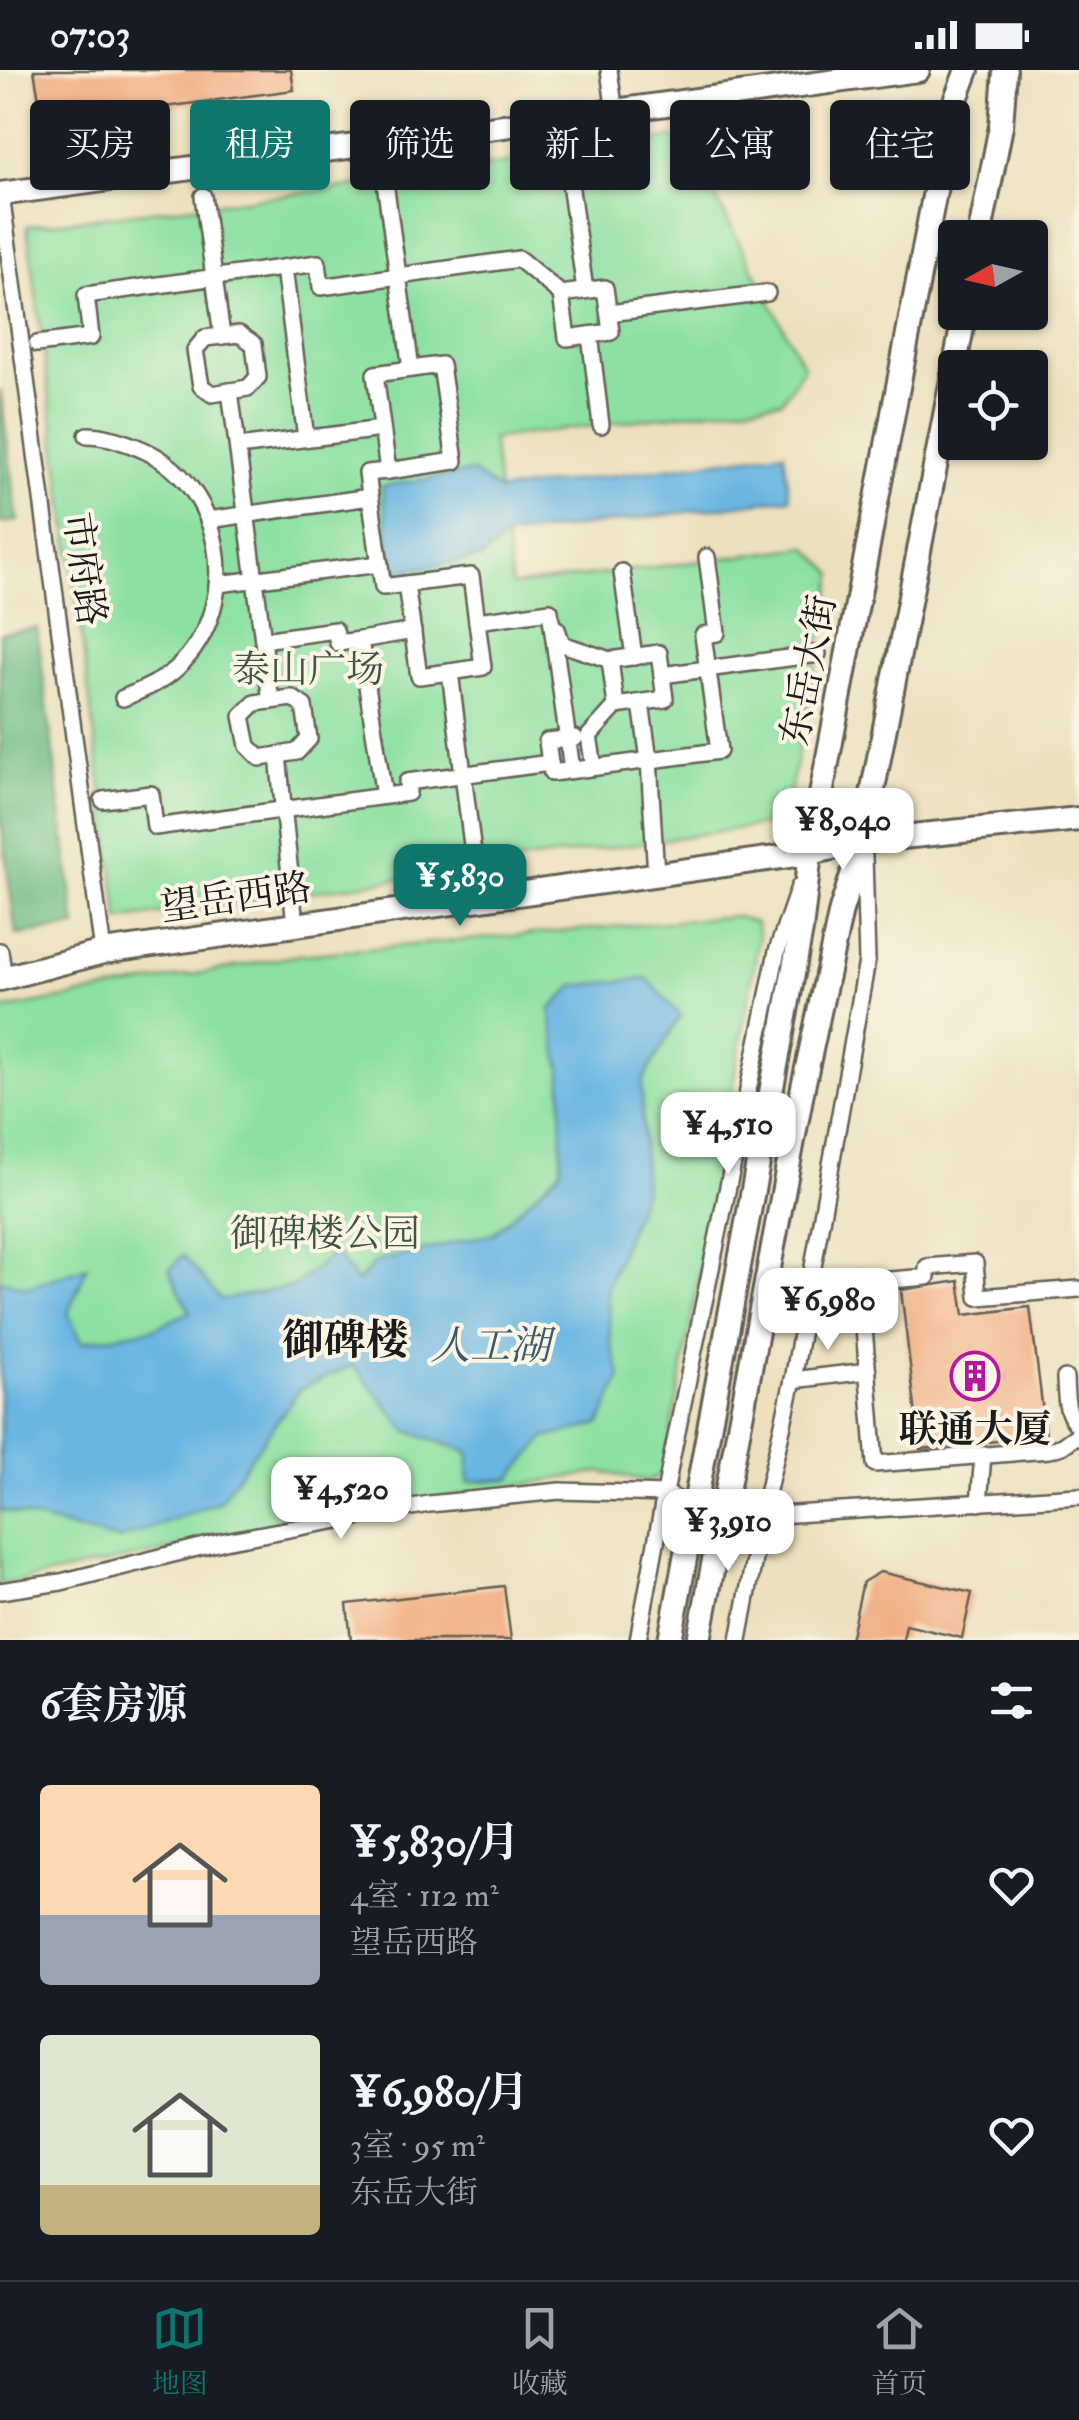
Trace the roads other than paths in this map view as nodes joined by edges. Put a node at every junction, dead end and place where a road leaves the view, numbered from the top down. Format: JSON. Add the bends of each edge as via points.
{"nodes":[{"id":1,"x":609,"y":70,"type":"edge"},
{"id":2,"x":918,"y":70,"type":"edge"},
{"id":3,"x":966,"y":70,"type":"edge"},
{"id":4,"x":1005,"y":70,"type":"edge"},
{"id":5,"x":728,"y":98,"type":"joint"},
{"id":6,"x":612,"y":100,"type":"edge"},
{"id":7,"x":650,"y":108,"type":"edge"},
{"id":8,"x":510,"y":127,"type":"edge"},
{"id":9,"x":386,"y":190,"type":"edge"},
{"id":10,"x":571,"y":190,"type":"edge"},
{"id":11,"x":0,"y":194,"type":"edge"},
{"id":12,"x":203,"y":196,"type":"dead end"},
{"id":13,"x":983,"y":220,"type":"edge"},
{"id":14,"x":284,"y":268,"type":"junction"},
{"id":15,"x":398,"y":276,"type":"junction"},
{"id":16,"x":214,"y":277,"type":"junction"},
{"id":17,"x":585,"y":290,"type":"junction"},
{"id":18,"x":767,"y":293,"type":"dead end"},
{"id":19,"x":561,"y":294,"type":"junction"},
{"id":20,"x":608,"y":312,"type":"junction"},
{"id":21,"x":962,"y":330,"type":"edge"},
{"id":22,"x":590,"y":335,"type":"junction"},
{"id":23,"x":222,"y":336,"type":"junction"},
{"id":24,"x":38,"y":344,"type":"dead end"},
{"id":25,"x":411,"y":369,"type":"junction"},
{"id":26,"x":230,"y":391,"type":"junction"},
{"id":27,"x":601,"y":425,"type":"dead end"},
{"id":28,"x":382,"y":429,"type":"junction"},
{"id":29,"x":87,"y":435,"type":"dead end"},
{"id":30,"x":306,"y":438,"type":"junction"},
{"id":31,"x":238,"y":447,"type":"junction"},
{"id":32,"x":388,"y":470,"type":"junction"},
{"id":33,"x":370,"y":498,"type":"junction"},
{"id":34,"x":246,"y":514,"type":"junction"},
{"id":35,"x":208,"y":520,"type":"junction"},
{"id":36,"x":707,"y":557,"type":"dead end"},
{"id":37,"x":380,"y":564,"type":"junction"},
{"id":38,"x":622,"y":572,"type":"dead end"},
{"id":39,"x":254,"y":580,"type":"junction"},
{"id":40,"x":218,"y":584,"type":"junction"},
{"id":41,"x":406,"y":584,"type":"junction"},
{"id":42,"x":550,"y":611,"type":"junction"},
{"id":43,"x":478,"y":621,"type":"junction"},
{"id":44,"x":413,"y":631,"type":"junction"},
{"id":45,"x":262,"y":640,"type":"junction"},
{"id":46,"x":360,"y":640,"type":"junction"},
{"id":47,"x":818,"y":654,"type":"dead end"},
{"id":48,"x":634,"y":656,"type":"junction"},
{"id":49,"x":610,"y":660,"type":"junction"},
{"id":50,"x":708,"y":669,"type":"junction"},
{"id":51,"x":450,"y":672,"type":"junction"},
{"id":52,"x":662,"y":676,"type":"junction"},
{"id":53,"x":123,"y":698,"type":"dead end"},
{"id":54,"x":271,"y":701,"type":"junction"},
{"id":55,"x":641,"y":702,"type":"junction"},
{"id":56,"x":616,"y":706,"type":"junction"},
{"id":57,"x":589,"y":736,"type":"junction"},
{"id":58,"x":568,"y":738,"type":"junction"},
{"id":59,"x":278,"y":755,"type":"junction"},
{"id":60,"x":649,"y":760,"type":"junction"},
{"id":61,"x":550,"y":763,"type":"junction"},
{"id":62,"x":594,"y":768,"type":"junction"},
{"id":63,"x":572,"y":770,"type":"junction"},
{"id":64,"x":463,"y":774,"type":"junction"},
{"id":65,"x":384,"y":796,"type":"junction"},
{"id":66,"x":102,"y":800,"type":"dead end"},
{"id":67,"x":283,"y":810,"type":"junction"},
{"id":68,"x":1079,"y":820,"type":"edge"},
{"id":69,"x":864,"y":841,"type":"junction"},
{"id":70,"x":810,"y":853,"type":"junction"},
{"id":71,"x":656,"y":875,"type":"junction"},
{"id":72,"x":479,"y":900,"type":"junction"},
{"id":73,"x":294,"y":925,"type":"junction"},
{"id":74,"x":0,"y":951,"type":"edge"},
{"id":75,"x":103,"y":952,"type":"junction"},
{"id":76,"x":2,"y":979,"type":"edge"},
{"id":77,"x":1079,"y":1289,"type":"edge"},
{"id":78,"x":868,"y":1371,"type":"junction"},
{"id":79,"x":1064,"y":1378,"type":"dead end"},
{"id":80,"x":794,"y":1380,"type":"junction"},
{"id":81,"x":1079,"y":1430,"type":"edge"},
{"id":82,"x":983,"y":1455,"type":"junction"},
{"id":83,"x":666,"y":1494,"type":"junction"},
{"id":84,"x":1079,"y":1496,"type":"edge"},
{"id":85,"x":980,"y":1503,"type":"junction"},
{"id":86,"x":693,"y":1508,"type":"junction"},
{"id":87,"x":724,"y":1515,"type":"junction"},
{"id":88,"x":762,"y":1516,"type":"junction"},
{"id":89,"x":0,"y":1591,"type":"edge"},
{"id":90,"x":638,"y":1640,"type":"edge"},
{"id":91,"x":670,"y":1640,"type":"edge"},
{"id":92,"x":699,"y":1640,"type":"edge"},
{"id":93,"x":739,"y":1640,"type":"edge"}],
"edges":[{"from":1,"to":6,"type":"street"},
{"from":2,"to":5,"type":"main road"},
{"from":3,"to":70,"type":"main road","name":"东岳大街","via":[[949,117]]},
{"from":4,"to":13,"type":"main road"},
{"from":5,"to":7,"type":"main road"},
{"from":8,"to":11,"type":"main road"},
{"from":9,"to":15,"type":"street"},
{"from":10,"to":17,"type":"street"},
{"from":11,"to":75,"type":"street","name":"市府路"},
{"from":12,"to":16,"type":"street"},
{"from":14,"to":15,"type":"street","via":[[318,263],[321,287]]},
{"from":14,"to":16,"type":"street"},
{"from":14,"to":30,"type":"street"},
{"from":15,"to":19,"type":"street","via":[[519,260]]},
{"from":15,"to":25,"type":"street"},
{"from":16,"to":23,"type":"street"},
{"from":16,"to":24,"type":"street","via":[[86,295],[91,337]]},
{"from":17,"to":19,"type":"street"},
{"from":17,"to":20,"type":"street","via":[[605,288]]},
{"from":18,"to":20,"type":"street"},
{"from":19,"to":22,"type":"street","via":[[567,338]]},
{"from":20,"to":22,"type":"street","via":[[611,332]]},
{"from":21,"to":69,"type":"main road"},
{"from":22,"to":27,"type":"street"},
{"from":23,"to":26,"type":"street","via":[[205,338],[195,350],[201,386],[212,394]]},
{"from":23,"to":26,"type":"street","via":[[240,334],[254,344],[258,377],[248,388]]},
{"from":25,"to":28,"type":"street","via":[[375,374]]},
{"from":25,"to":32,"type":"street","via":[[441,365],[456,461]]},
{"from":26,"to":31,"type":"street"},
{"from":28,"to":30,"type":"street"},
{"from":28,"to":32,"type":"street"},
{"from":29,"to":35,"type":"street","via":[[156,455],[183,476]]},
{"from":30,"to":31,"type":"street"},
{"from":31,"to":34,"type":"street"},
{"from":32,"to":33,"type":"street","via":[[367,474]]},
{"from":33,"to":34,"type":"street"},
{"from":33,"to":37,"type":"street"},
{"from":34,"to":35,"type":"street"},
{"from":34,"to":39,"type":"street"},
{"from":35,"to":40,"type":"street"},
{"from":36,"to":50,"type":"street","via":[[718,633],[703,635]]},
{"from":37,"to":39,"type":"street"},
{"from":37,"to":41,"type":"street","via":[[383,587]]},
{"from":38,"to":48,"type":"street"},
{"from":39,"to":40,"type":"street"},
{"from":39,"to":45,"type":"street"},
{"from":40,"to":53,"type":"street","via":[[200,637],[178,667]]},
{"from":41,"to":43,"type":"street","via":[[472,576]]},
{"from":41,"to":44,"type":"street"},
{"from":42,"to":43,"type":"street"},
{"from":42,"to":49,"type":"street","via":[[562,644]]},
{"from":42,"to":58,"type":"street"},
{"from":43,"to":51,"type":"street","via":[[484,667]]},
{"from":44,"to":46,"type":"street"},
{"from":44,"to":51,"type":"street","via":[[420,676]]},
{"from":45,"to":46,"type":"street","via":[[335,630],[338,644]]},
{"from":45,"to":54,"type":"street"},
{"from":46,"to":65,"type":"street"},
{"from":47,"to":50,"type":"street"},
{"from":48,"to":49,"type":"street"},
{"from":48,"to":52,"type":"street","via":[[659,653]]},
{"from":49,"to":56,"type":"street"},
{"from":50,"to":52,"type":"street"},
{"from":50,"to":60,"type":"street","via":[[719,750]]},
{"from":51,"to":64,"type":"street"},
{"from":52,"to":55,"type":"street","via":[[665,699]]},
{"from":54,"to":59,"type":"street","via":[[242,716],[248,746],[260,758]]},
{"from":54,"to":59,"type":"street","via":[[292,698],[304,706],[309,739],[297,752]]},
{"from":55,"to":56,"type":"street"},
{"from":55,"to":60,"type":"street"},
{"from":56,"to":57,"type":"street"},
{"from":57,"to":58,"type":"street"},
{"from":57,"to":62,"type":"street"},
{"from":58,"to":61,"type":"street","via":[[547,741]]},
{"from":58,"to":63,"type":"street"},
{"from":59,"to":67,"type":"street"},
{"from":60,"to":62,"type":"street"},
{"from":60,"to":71,"type":"street"},
{"from":61,"to":63,"type":"street","via":[[552,773]]},
{"from":61,"to":64,"type":"street"},
{"from":62,"to":63,"type":"street"},
{"from":64,"to":65,"type":"street","via":[[407,782],[408,793]]},
{"from":64,"to":72,"type":"street"},
{"from":65,"to":67,"type":"street"},
{"from":66,"to":67,"type":"street","via":[[151,794],[155,827]]},
{"from":67,"to":73,"type":"street"},
{"from":68,"to":69,"type":"main road","name":"望岳西路"},
{"from":69,"to":70,"type":"main road","name":"望岳西路"},
{"from":69,"to":80,"type":"street","via":[[866,962]]},
{"from":69,"to":87,"type":"main road","via":[[841,910],[803,1088]]},
{"from":70,"to":71,"type":"main road","name":"望岳西路"},
{"from":70,"to":83,"type":"street","via":[[777,950]]},
{"from":70,"to":86,"type":"main road","name":"东岳大街"},
{"from":71,"to":72,"type":"main road","name":"望岳西路"},
{"from":72,"to":73,"type":"main road","name":"望岳西路"},
{"from":73,"to":75,"type":"main road","name":"望岳西路"},
{"from":74,"to":76,"type":"street"},
{"from":75,"to":76,"type":"main road","name":"望岳西路"},
{"from":77,"to":78,"type":"street","via":[[978,1297],[975,1264],[867,1282],[861,1290]]},
{"from":78,"to":80,"type":"street"},
{"from":78,"to":82,"type":"street","via":[[876,1464]]},
{"from":79,"to":81,"type":"street","via":[[1067,1407]]},
{"from":80,"to":88,"type":"street"},
{"from":81,"to":82,"type":"street","via":[[1049,1450]]},
{"from":82,"to":85,"type":"street"},
{"from":83,"to":86,"type":"street"},
{"from":83,"to":89,"type":"street","via":[[560,1491],[429,1504]]},
{"from":83,"to":90,"type":"street"},
{"from":84,"to":85,"type":"street"},
{"from":85,"to":88,"type":"street"},
{"from":86,"to":87,"type":"street"},
{"from":86,"to":91,"type":"main road","name":"东岳大街"},
{"from":87,"to":88,"type":"street"},
{"from":87,"to":92,"type":"main road"},
{"from":88,"to":93,"type":"street"}]}
